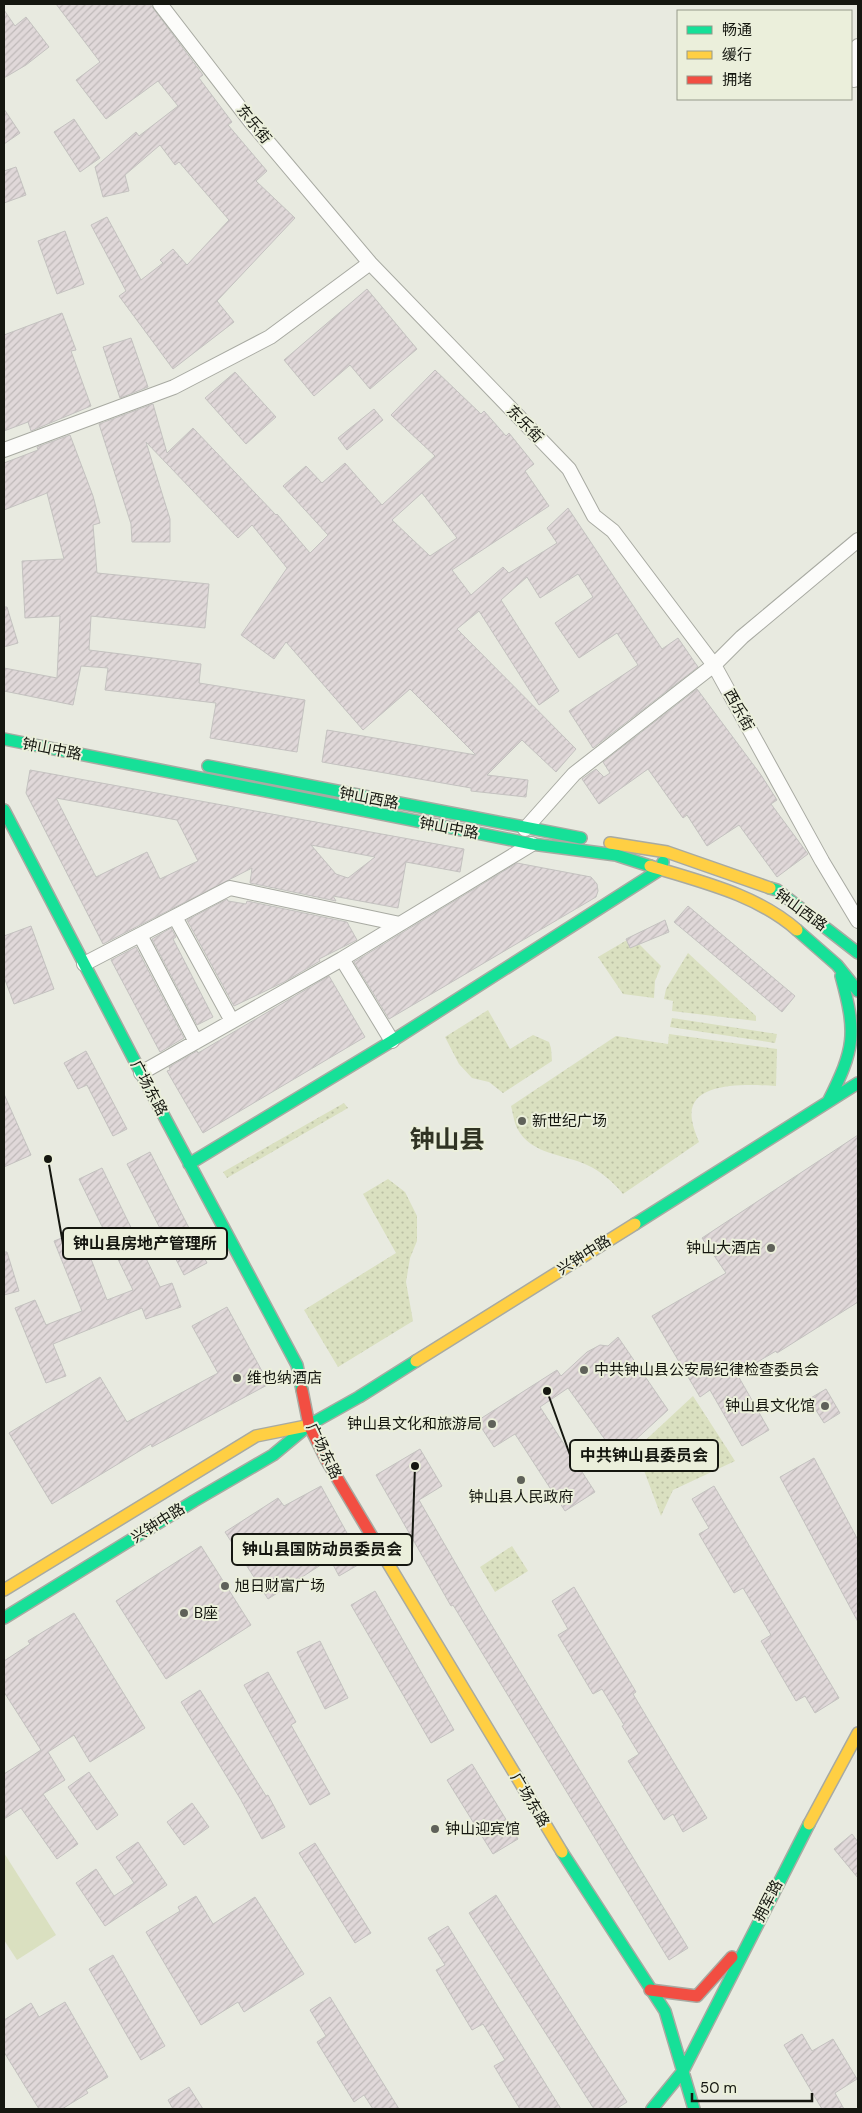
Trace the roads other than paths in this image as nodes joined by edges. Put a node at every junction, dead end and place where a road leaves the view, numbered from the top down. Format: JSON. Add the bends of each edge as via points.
{"nodes":[{"id":1,"x":160,"y":4,"type":"edge"},
{"id":2,"x":858,"y":46,"type":"edge"},
{"id":3,"x":854,"y":80,"type":"dead end"},
{"id":4,"x":370,"y":263,"type":"junction"},
{"id":5,"x":4,"y":450,"type":"edge"},
{"id":6,"x":858,"y":540,"type":"edge"},
{"id":7,"x":714,"y":665,"type":"junction"},
{"id":8,"x":4,"y":739,"type":"edge"},
{"id":9,"x":196,"y":764,"type":"dead end"},
{"id":10,"x":4,"y":810,"type":"edge"},
{"id":11,"x":526,"y":829,"type":"junction"},
{"id":12,"x":532,"y":844,"type":"junction"},
{"id":13,"x":667,"y":852,"type":"junction"},
{"id":14,"x":661,"y":869,"type":"junction"},
{"id":15,"x":175,"y":917,"type":"junction"},
{"id":16,"x":858,"y":921,"type":"edge"},
{"id":17,"x":400,"y":924,"type":"junction"},
{"id":18,"x":140,"y":935,"type":"junction"},
{"id":19,"x":858,"y":953,"type":"edge"},
{"id":20,"x":342,"y":959,"type":"junction"},
{"id":21,"x":84,"y":964,"type":"junction"},
{"id":22,"x":837,"y":965,"type":"junction"},
{"id":23,"x":858,"y":991,"type":"edge"},
{"id":24,"x":232,"y":1022,"type":"junction"},
{"id":25,"x":392,"y":1041,"type":"junction"},
{"id":26,"x":196,"y":1042,"type":"junction"},
{"id":27,"x":141,"y":1073,"type":"junction"},
{"id":28,"x":858,"y":1083,"type":"edge"},
{"id":29,"x":828,"y":1102,"type":"junction"},
{"id":30,"x":189,"y":1164,"type":"junction"},
{"id":31,"x":309,"y":1425,"type":"junction"},
{"id":32,"x":4,"y":1590,"type":"edge"},
{"id":33,"x":4,"y":1618,"type":"edge"},
{"id":34,"x":858,"y":1733,"type":"edge"},
{"id":35,"x":756,"y":1927,"type":"junction"},
{"id":36,"x":650,"y":1990,"type":"junction"},
{"id":37,"x":683,"y":2071,"type":"junction"},
{"id":38,"x":652,"y":2109,"type":"edge"},
{"id":39,"x":694,"y":2109,"type":"edge"}],
"edges":[{"from":1,"to":4,"type":"street","name":"东乐街","via":[[251,122]]},
{"from":2,"to":3,"type":"street"},
{"from":4,"to":5,"type":"street","via":[[270,337],[174,387]]},
{"from":4,"to":7,"type":"street","name":"东乐街","via":[[569,469],[594,516],[613,531]]},
{"from":6,"to":7,"type":"street","via":[[742,636]]},
{"from":7,"to":11,"type":"street","via":[[574,774]]},
{"from":7,"to":16,"type":"street","name":"西乐街"},
{"from":8,"to":12,"type":"main road","name":"钟山中路"},
{"from":9,"to":11,"type":"main road","name":"钟山西路"},
{"from":10,"to":21,"type":"main road","name":"广场东路"},
{"from":11,"to":13,"type":"main road","name":"钟山西路"},
{"from":12,"to":14,"type":"main road","name":"钟山中路","via":[[616,855]]},
{"from":12,"to":17,"type":"street"},
{"from":13,"to":14,"type":"main road"},
{"from":13,"to":19,"type":"main road","name":"钟山西路","via":[[777,890]]},
{"from":14,"to":22,"type":"main road","name":"钟山中路","via":[[740,894],[787,921]]},
{"from":14,"to":25,"type":"main road"},
{"from":15,"to":17,"type":"street","via":[[230,888]]},
{"from":15,"to":18,"type":"street"},
{"from":15,"to":24,"type":"street"},
{"from":17,"to":20,"type":"street"},
{"from":18,"to":21,"type":"street"},
{"from":18,"to":26,"type":"street"},
{"from":20,"to":24,"type":"street"},
{"from":20,"to":25,"type":"street"},
{"from":21,"to":27,"type":"main road","name":"广场东路"},
{"from":22,"to":23,"type":"main road","name":"钟山中路"},
{"from":22,"to":29,"type":"main road","via":[[849,1002],[852,1034],[849,1058]]},
{"from":24,"to":26,"type":"street"},
{"from":25,"to":30,"type":"main road"},
{"from":26,"to":27,"type":"street"},
{"from":27,"to":30,"type":"main road","name":"广场东路"},
{"from":28,"to":29,"type":"main road","name":"兴钟中路"},
{"from":29,"to":31,"type":"main road","name":"兴钟中路","via":[[359,1397]]},
{"from":30,"to":31,"type":"main road","name":"广场东路","via":[[297,1366]]},
{"from":31,"to":32,"type":"main road","name":"兴钟中路","via":[[256,1436]]},
{"from":31,"to":33,"type":"main road","name":"兴钟中路","via":[[273,1455]]},
{"from":31,"to":36,"type":"main road","name":"广场东路","via":[[327,1461],[481,1721]]},
{"from":34,"to":35,"type":"main road","name":"拥军路"},
{"from":35,"to":36,"type":"main road","via":[[697,1996]]},
{"from":35,"to":37,"type":"main road","name":"拥军路"},
{"from":36,"to":37,"type":"main road","name":"广场东路","via":[[665,2011]]},
{"from":37,"to":38,"type":"main road","name":"拥军路"},
{"from":37,"to":39,"type":"main road","name":"广场东路"}]}
